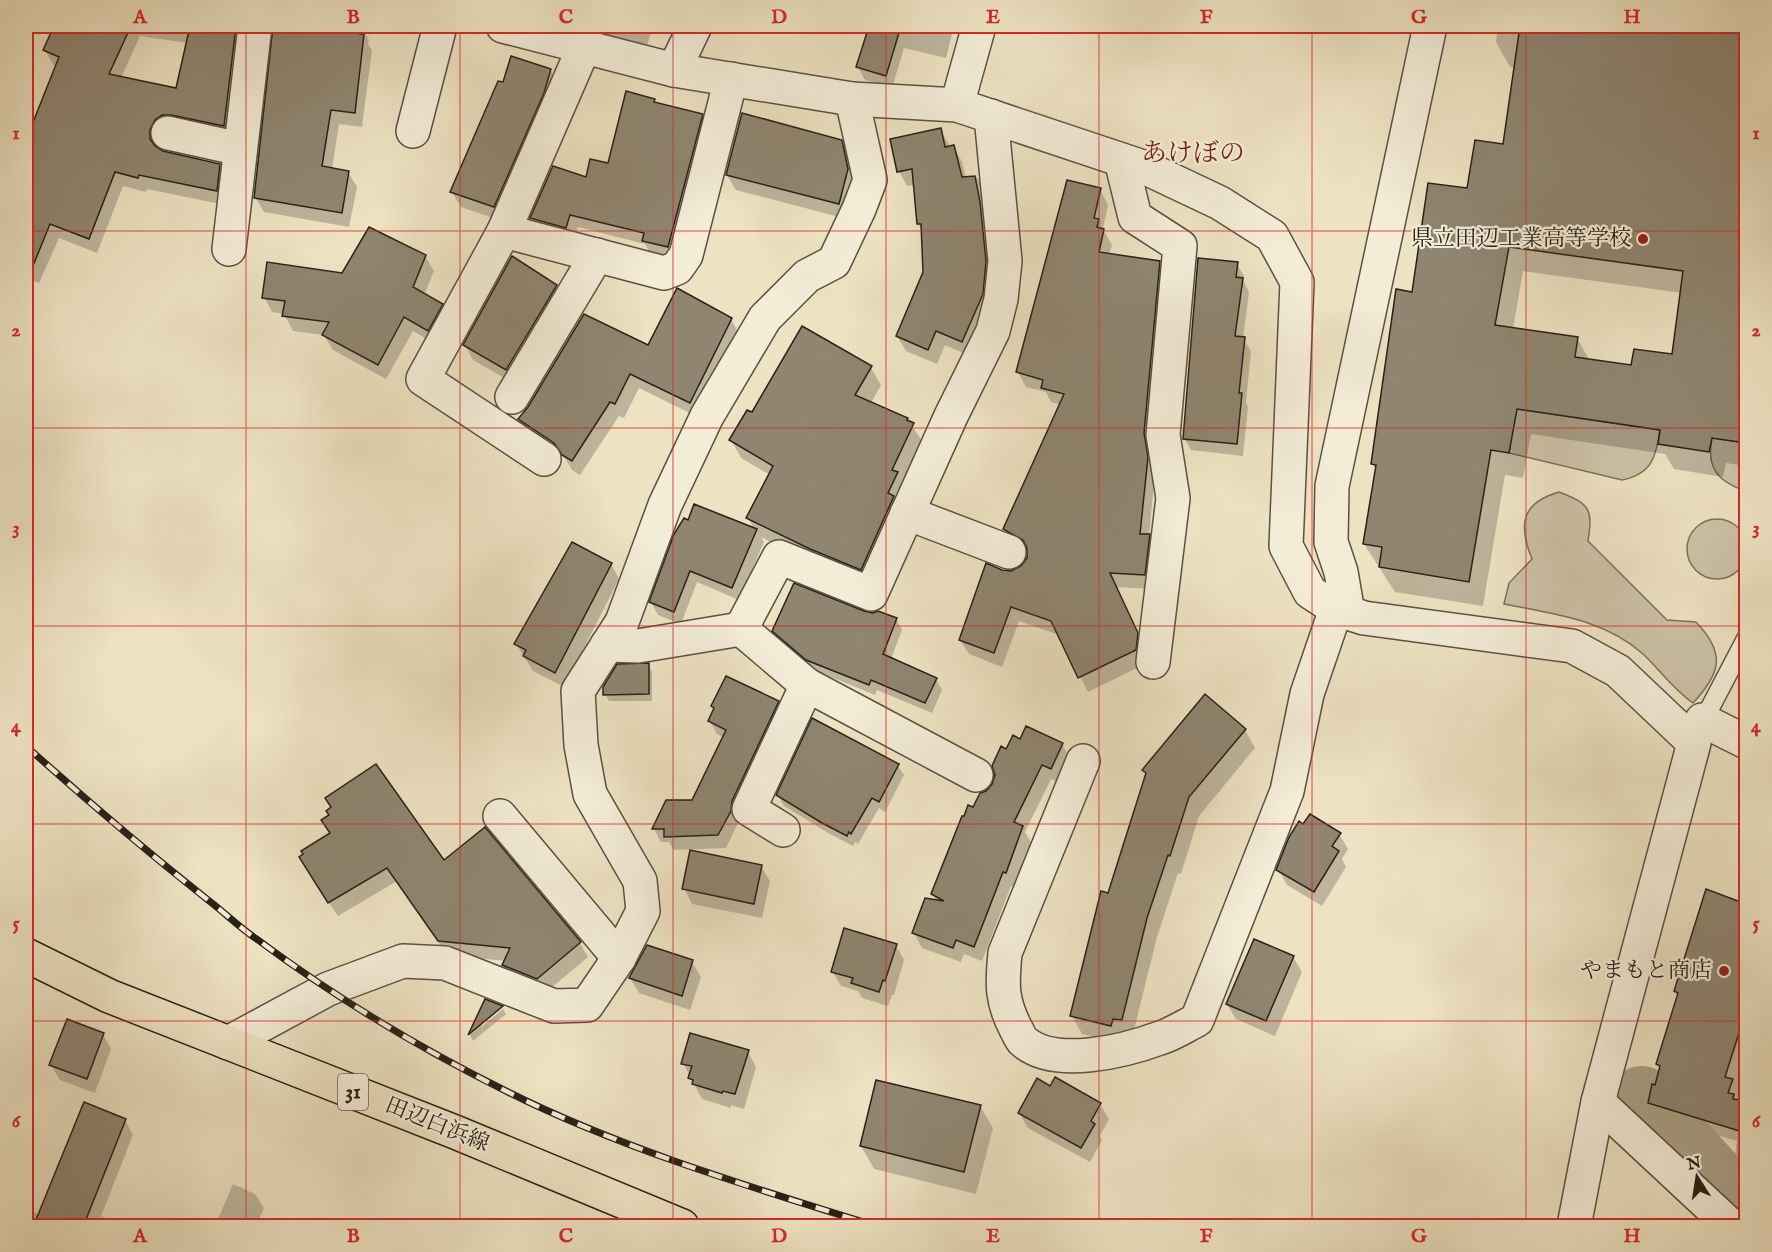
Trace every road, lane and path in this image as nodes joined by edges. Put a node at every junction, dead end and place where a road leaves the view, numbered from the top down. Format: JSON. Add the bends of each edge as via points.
{"nodes":[{"id":1,"x":255,"y":26,"type":"edge"},
{"id":2,"x":440,"y":26,"type":"edge"},
{"id":3,"x":503,"y":26,"type":"edge"},
{"id":4,"x":695,"y":26,"type":"edge"},
{"id":5,"x":979,"y":26,"type":"edge"},
{"id":6,"x":1430,"y":26,"type":"edge"},
{"id":7,"x":584,"y":46,"type":"junction"},
{"id":8,"x":674,"y":70,"type":"junction"},
{"id":9,"x":731,"y":79,"type":"junction"},
{"id":10,"x":852,"y":99,"type":"junction"},
{"id":11,"x":957,"y":105,"type":"junction"},
{"id":12,"x":991,"y":116,"type":"junction"},
{"id":13,"x":413,"y":131,"type":"dead end"},
{"id":14,"x":168,"y":133,"type":"dead end"},
{"id":15,"x":240,"y":149,"type":"junction"},
{"id":16,"x":1121,"y":160,"type":"junction"},
{"id":17,"x":504,"y":231,"type":"junction"},
{"id":18,"x":229,"y":249,"type":"dead end"},
{"id":19,"x":597,"y":255,"type":"junction"},
{"id":20,"x":512,"y":397,"type":"dead end"},
{"id":21,"x":544,"y":459,"type":"dead end"},
{"id":22,"x":907,"y":513,"type":"junction"},
{"id":23,"x":1009,"y":552,"type":"dead end"},
{"id":24,"x":1342,"y":611,"type":"junction"},
{"id":25,"x":741,"y":629,"type":"junction"},
{"id":26,"x":1746,"y":639,"type":"edge"},
{"id":27,"x":607,"y":645,"type":"junction"},
{"id":28,"x":1153,"y":663,"type":"dead end"},
{"id":29,"x":807,"y":685,"type":"junction"},
{"id":30,"x":1698,"y":732,"type":"junction"},
{"id":31,"x":1746,"y":742,"type":"edge"},
{"id":32,"x":1083,"y":761,"type":"dead end"},
{"id":33,"x":976,"y":775,"type":"dead end"},
{"id":34,"x":500,"y":816,"type":"dead end"},
{"id":35,"x":783,"y":830,"type":"dead end"},
{"id":36,"x":26,"y":955,"type":"edge"},
{"id":37,"x":619,"y":957,"type":"junction"},
{"id":38,"x":228,"y":1043,"type":"junction"},
{"id":39,"x":1598,"y":1102,"type":"junction"},
{"id":40,"x":1746,"y":1217,"type":"edge"},
{"id":41,"x":1733,"y":1226,"type":"edge"},
{"id":42,"x":682,"y":1227,"type":"edge"},
{"id":43,"x":1574,"y":1227,"type":"edge"}],
"edges":[{"from":1,"to":15,"type":"street"},
{"from":2,"to":13,"type":"street"},
{"from":3,"to":7,"type":"street"},
{"from":4,"to":8,"type":"street"},
{"from":5,"to":11,"type":"street"},
{"from":6,"to":24,"type":"street","via":[[1332,486],[1331,542],[1341,572]]},
{"from":7,"to":8,"type":"street"},
{"from":7,"to":17,"type":"street"},
{"from":8,"to":9,"type":"street"},
{"from":9,"to":10,"type":"street"},
{"from":9,"to":19,"type":"street","via":[[686,255],[676,268],[664,273]]},
{"from":10,"to":11,"type":"street"},
{"from":10,"to":27,"type":"street","via":[[870,180],[859,209],[834,262],[807,276],[765,318],[707,416],[664,505],[622,622]]},
{"from":11,"to":12,"type":"street"},
{"from":12,"to":16,"type":"street"},
{"from":12,"to":22,"type":"street","via":[[1005,261],[1001,299],[993,331]]},
{"from":14,"to":15,"type":"street"},
{"from":15,"to":18,"type":"street"},
{"from":16,"to":24,"type":"street","via":[[1220,203],[1272,236],[1297,282],[1286,546],[1310,592]]},
{"from":16,"to":28,"type":"street","via":[[1135,217],[1180,246],[1162,435],[1173,498]]},
{"from":17,"to":19,"type":"street"},
{"from":17,"to":21,"type":"street","via":[[423,379]]},
{"from":19,"to":20,"type":"street"},
{"from":22,"to":23,"type":"street"},
{"from":22,"to":25,"type":"street","via":[[872,594],[779,557]]},
{"from":24,"to":30,"type":"street","via":[[1364,618],[1572,646],[1618,671]]},
{"from":24,"to":32,"type":"street","via":[[1307,694],[1287,791],[1197,1020],[1161,1038],[1093,1056],[1068,1056],[1044,1053],[1022,1040],[1008,1013],[1002,986],[1005,953]]},
{"from":25,"to":27,"type":"street","via":[[638,646]]},
{"from":25,"to":29,"type":"street"},
{"from":26,"to":30,"type":"lane"},
{"from":27,"to":37,"type":"street","via":[[578,691],[581,745],[590,794],[640,881],[643,911]]},
{"from":29,"to":33,"type":"street"},
{"from":29,"to":35,"type":"street","via":[[749,809]]},
{"from":30,"to":31,"type":"street"},
{"from":30,"to":39,"type":"street"},
{"from":34,"to":37,"type":"street"},
{"from":36,"to":38,"type":"main road","name":"田辺白浜線","number":"31","via":[[110,996]]},
{"from":37,"to":38,"type":"street","via":[[587,1005],[554,1006],[445,963],[403,961],[328,989]]},
{"from":38,"to":42,"type":"main road","name":"田辺白浜線","number":"31"},
{"from":39,"to":41,"type":"street"},
{"from":39,"to":43,"type":"street"},
{"from":40,"to":41,"type":"street"}]}
